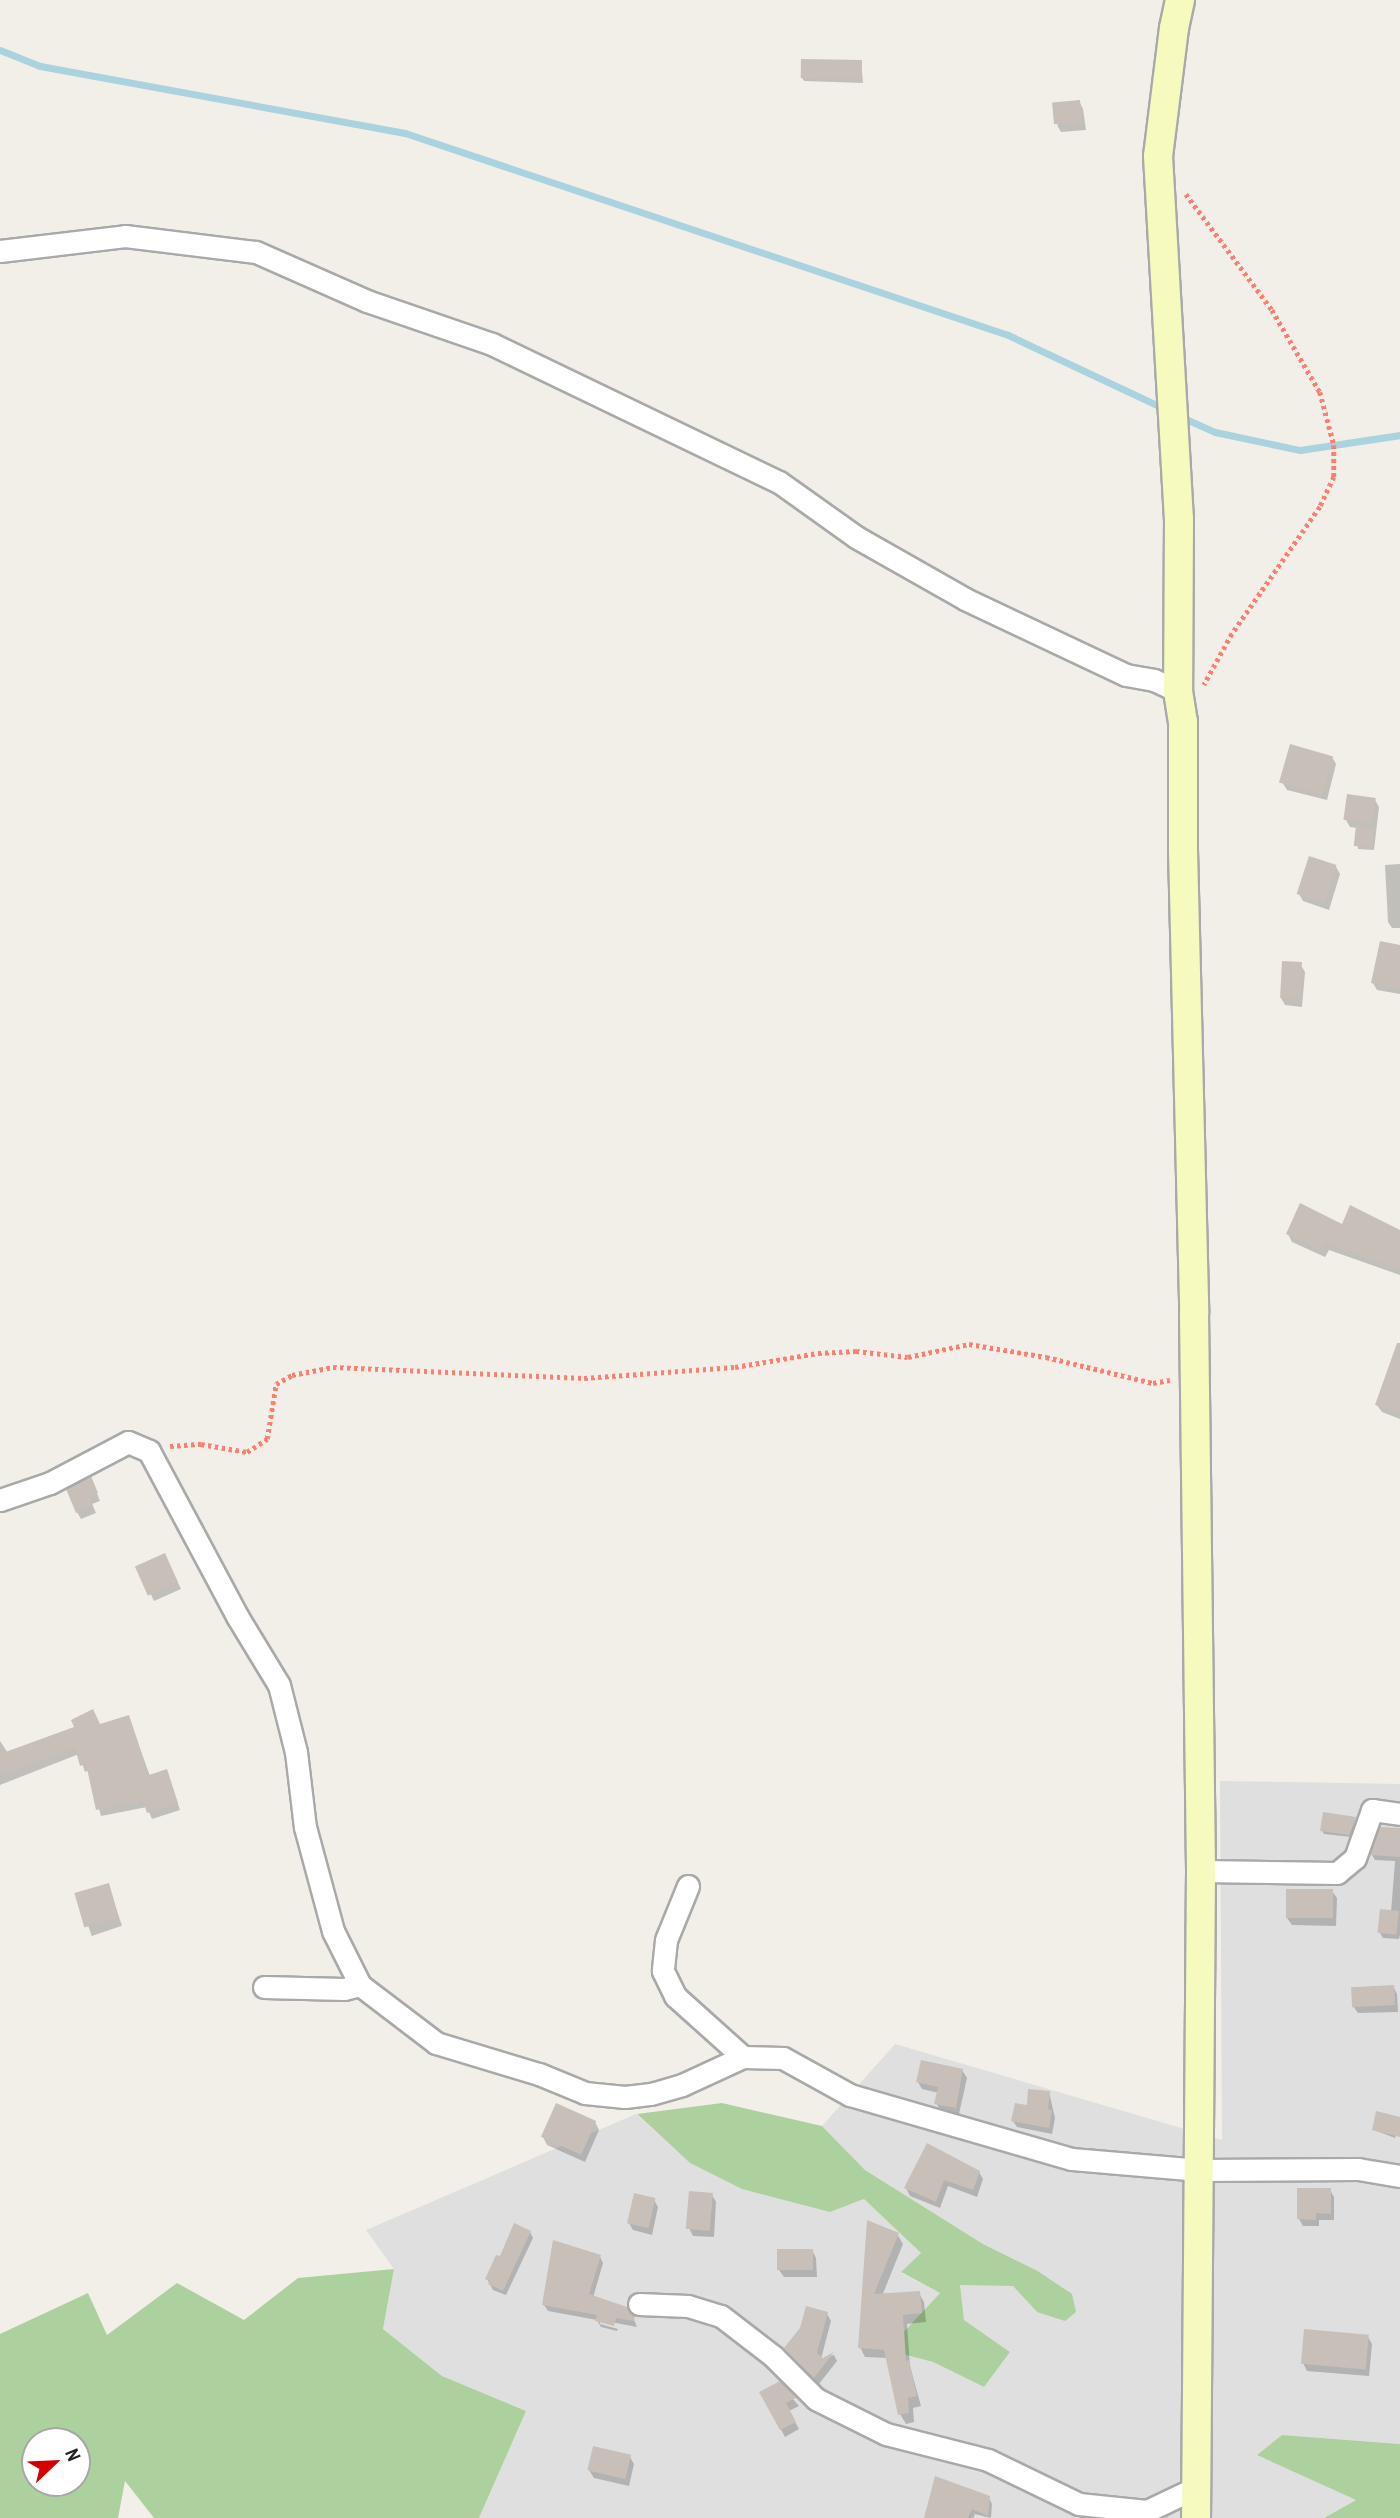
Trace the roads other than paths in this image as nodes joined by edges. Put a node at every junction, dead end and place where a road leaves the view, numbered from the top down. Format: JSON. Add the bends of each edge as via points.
{"nodes":[{"id":1,"x":1180,"y":0,"type":"edge"},
{"id":2,"x":0,"y":251,"type":"edge"},
{"id":3,"x":1178,"y":691,"type":"junction"},
{"id":4,"x":0,"y":1500,"type":"edge"},
{"id":5,"x":1400,"y":1814,"type":"edge"},
{"id":6,"x":1201,"y":1871,"type":"junction"},
{"id":7,"x":688,"y":1886,"type":"dead end"},
{"id":8,"x":360,"y":1985,"type":"junction"},
{"id":9,"x":264,"y":1987,"type":"dead end"},
{"id":10,"x":743,"y":2056,"type":"junction"},
{"id":11,"x":1200,"y":2170,"type":"junction"},
{"id":12,"x":1400,"y":2176,"type":"edge"},
{"id":13,"x":639,"y":2304,"type":"dead end"},
{"id":14,"x":1195,"y":2488,"type":"junction"},
{"id":15,"x":1196,"y":2518,"type":"edge"}],
"edges":[{"from":1,"to":3,"type":"main road","via":[[1158,156],[1179,519]]},
{"from":2,"to":3,"type":"street","via":[[125,236],[256,252],[368,301],[492,344],[779,482],[856,537],[965,599],[1126,675]]},
{"from":3,"to":6,"type":"main road","via":[[1183,722]]},
{"from":4,"to":8,"type":"street","via":[[50,1483],[128,1442],[149,1451],[279,1685],[329,1918]]},
{"from":5,"to":6,"type":"street","via":[[1372,1810],[1355,1858],[1337,1873]]},
{"from":6,"to":11,"type":"main road"},
{"from":7,"to":10,"type":"street","via":[[666,1940],[663,1970],[675,1996]]},
{"from":8,"to":9,"type":"street","via":[[344,1989]]},
{"from":8,"to":10,"type":"street","via":[[436,2043],[540,2074],[585,2093],[652,2094]]},
{"from":10,"to":11,"type":"street","via":[[783,2059],[850,2095],[1072,2160]]},
{"from":11,"to":12,"type":"street","via":[[1358,2169]]},
{"from":11,"to":14,"type":"main road"},
{"from":13,"to":14,"type":"street","via":[[688,2306],[721,2316],[773,2356],[816,2399],[886,2434],[988,2460],[1079,2504],[1147,2511]]},
{"from":14,"to":15,"type":"main road"}]}
